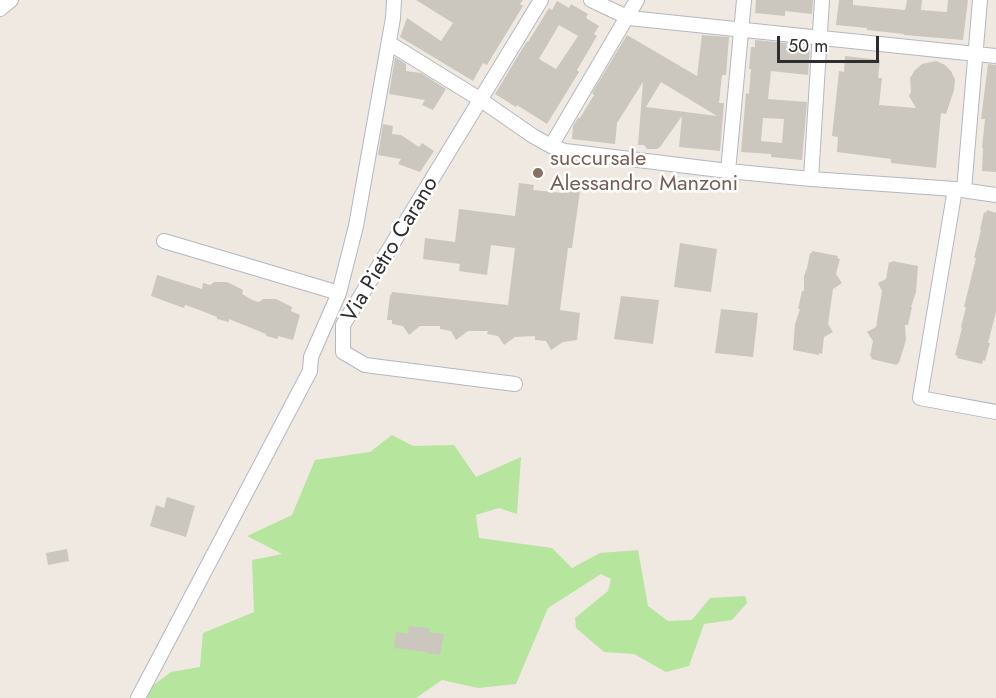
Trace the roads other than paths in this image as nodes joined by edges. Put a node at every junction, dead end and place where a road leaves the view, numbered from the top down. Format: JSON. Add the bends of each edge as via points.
{"nodes":[{"id":1,"x":11,"y":0,"type":"edge"},
{"id":2,"x":394,"y":0,"type":"edge"},
{"id":3,"x":404,"y":0,"type":"edge"},
{"id":4,"x":541,"y":0,"type":"edge"},
{"id":5,"x":591,"y":0,"type":"edge"},
{"id":6,"x":637,"y":0,"type":"edge"},
{"id":7,"x":744,"y":0,"type":"edge"},
{"id":8,"x":822,"y":0,"type":"edge"},
{"id":9,"x":980,"y":0,"type":"edge"},
{"id":10,"x":0,"y":9,"type":"edge"},
{"id":11,"x":393,"y":18,"type":"junction"},
{"id":12,"x":628,"y":18,"type":"junction"},
{"id":13,"x":742,"y":30,"type":"junction"},
{"id":14,"x":819,"y":38,"type":"junction"},
{"id":15,"x":389,"y":43,"type":"junction"},
{"id":16,"x":975,"y":55,"type":"junction"},
{"id":17,"x":996,"y":56,"type":"edge"},
{"id":18,"x":481,"y":100,"type":"junction"},
{"id":19,"x":551,"y":146,"type":"junction"},
{"id":20,"x":729,"y":171,"type":"junction"},
{"id":21,"x":811,"y":179,"type":"junction"},
{"id":22,"x":960,"y":190,"type":"junction"},
{"id":23,"x":996,"y":195,"type":"edge"},
{"id":24,"x":164,"y":241,"type":"dead end"},
{"id":25,"x":339,"y":294,"type":"junction"},
{"id":26,"x":515,"y":384,"type":"dead end"},
{"id":27,"x":996,"y":412,"type":"edge"},
{"id":28,"x":138,"y":698,"type":"edge"}],
"edges":[{"from":1,"to":10,"type":"street"},
{"from":2,"to":11,"type":"street"},
{"from":3,"to":11,"type":"street"},
{"from":4,"to":18,"type":"street","name":"Via Pietro Carano"},
{"from":5,"to":12,"type":"street"},
{"from":6,"to":12,"type":"street"},
{"from":7,"to":13,"type":"street"},
{"from":8,"to":14,"type":"street"},
{"from":9,"to":16,"type":"street"},
{"from":11,"to":15,"type":"street"},
{"from":12,"to":13,"type":"street"},
{"from":12,"to":19,"type":"street"},
{"from":13,"to":14,"type":"street"},
{"from":13,"to":20,"type":"street"},
{"from":14,"to":16,"type":"street"},
{"from":14,"to":21,"type":"street"},
{"from":15,"to":18,"type":"street"},
{"from":15,"to":25,"type":"street","via":[[356,226]]},
{"from":16,"to":17,"type":"street"},
{"from":16,"to":22,"type":"street"},
{"from":18,"to":19,"type":"street"},
{"from":18,"to":26,"type":"street","name":"Via Pietro Carano","via":[[343,326],[343,352],[365,365]]},
{"from":19,"to":20,"type":"street"},
{"from":20,"to":21,"type":"street"},
{"from":21,"to":22,"type":"street"},
{"from":22,"to":23,"type":"street"},
{"from":22,"to":27,"type":"street","via":[[920,398]]},
{"from":24,"to":25,"type":"street"},
{"from":25,"to":28,"type":"street","via":[[311,357],[310,371]]}]}
